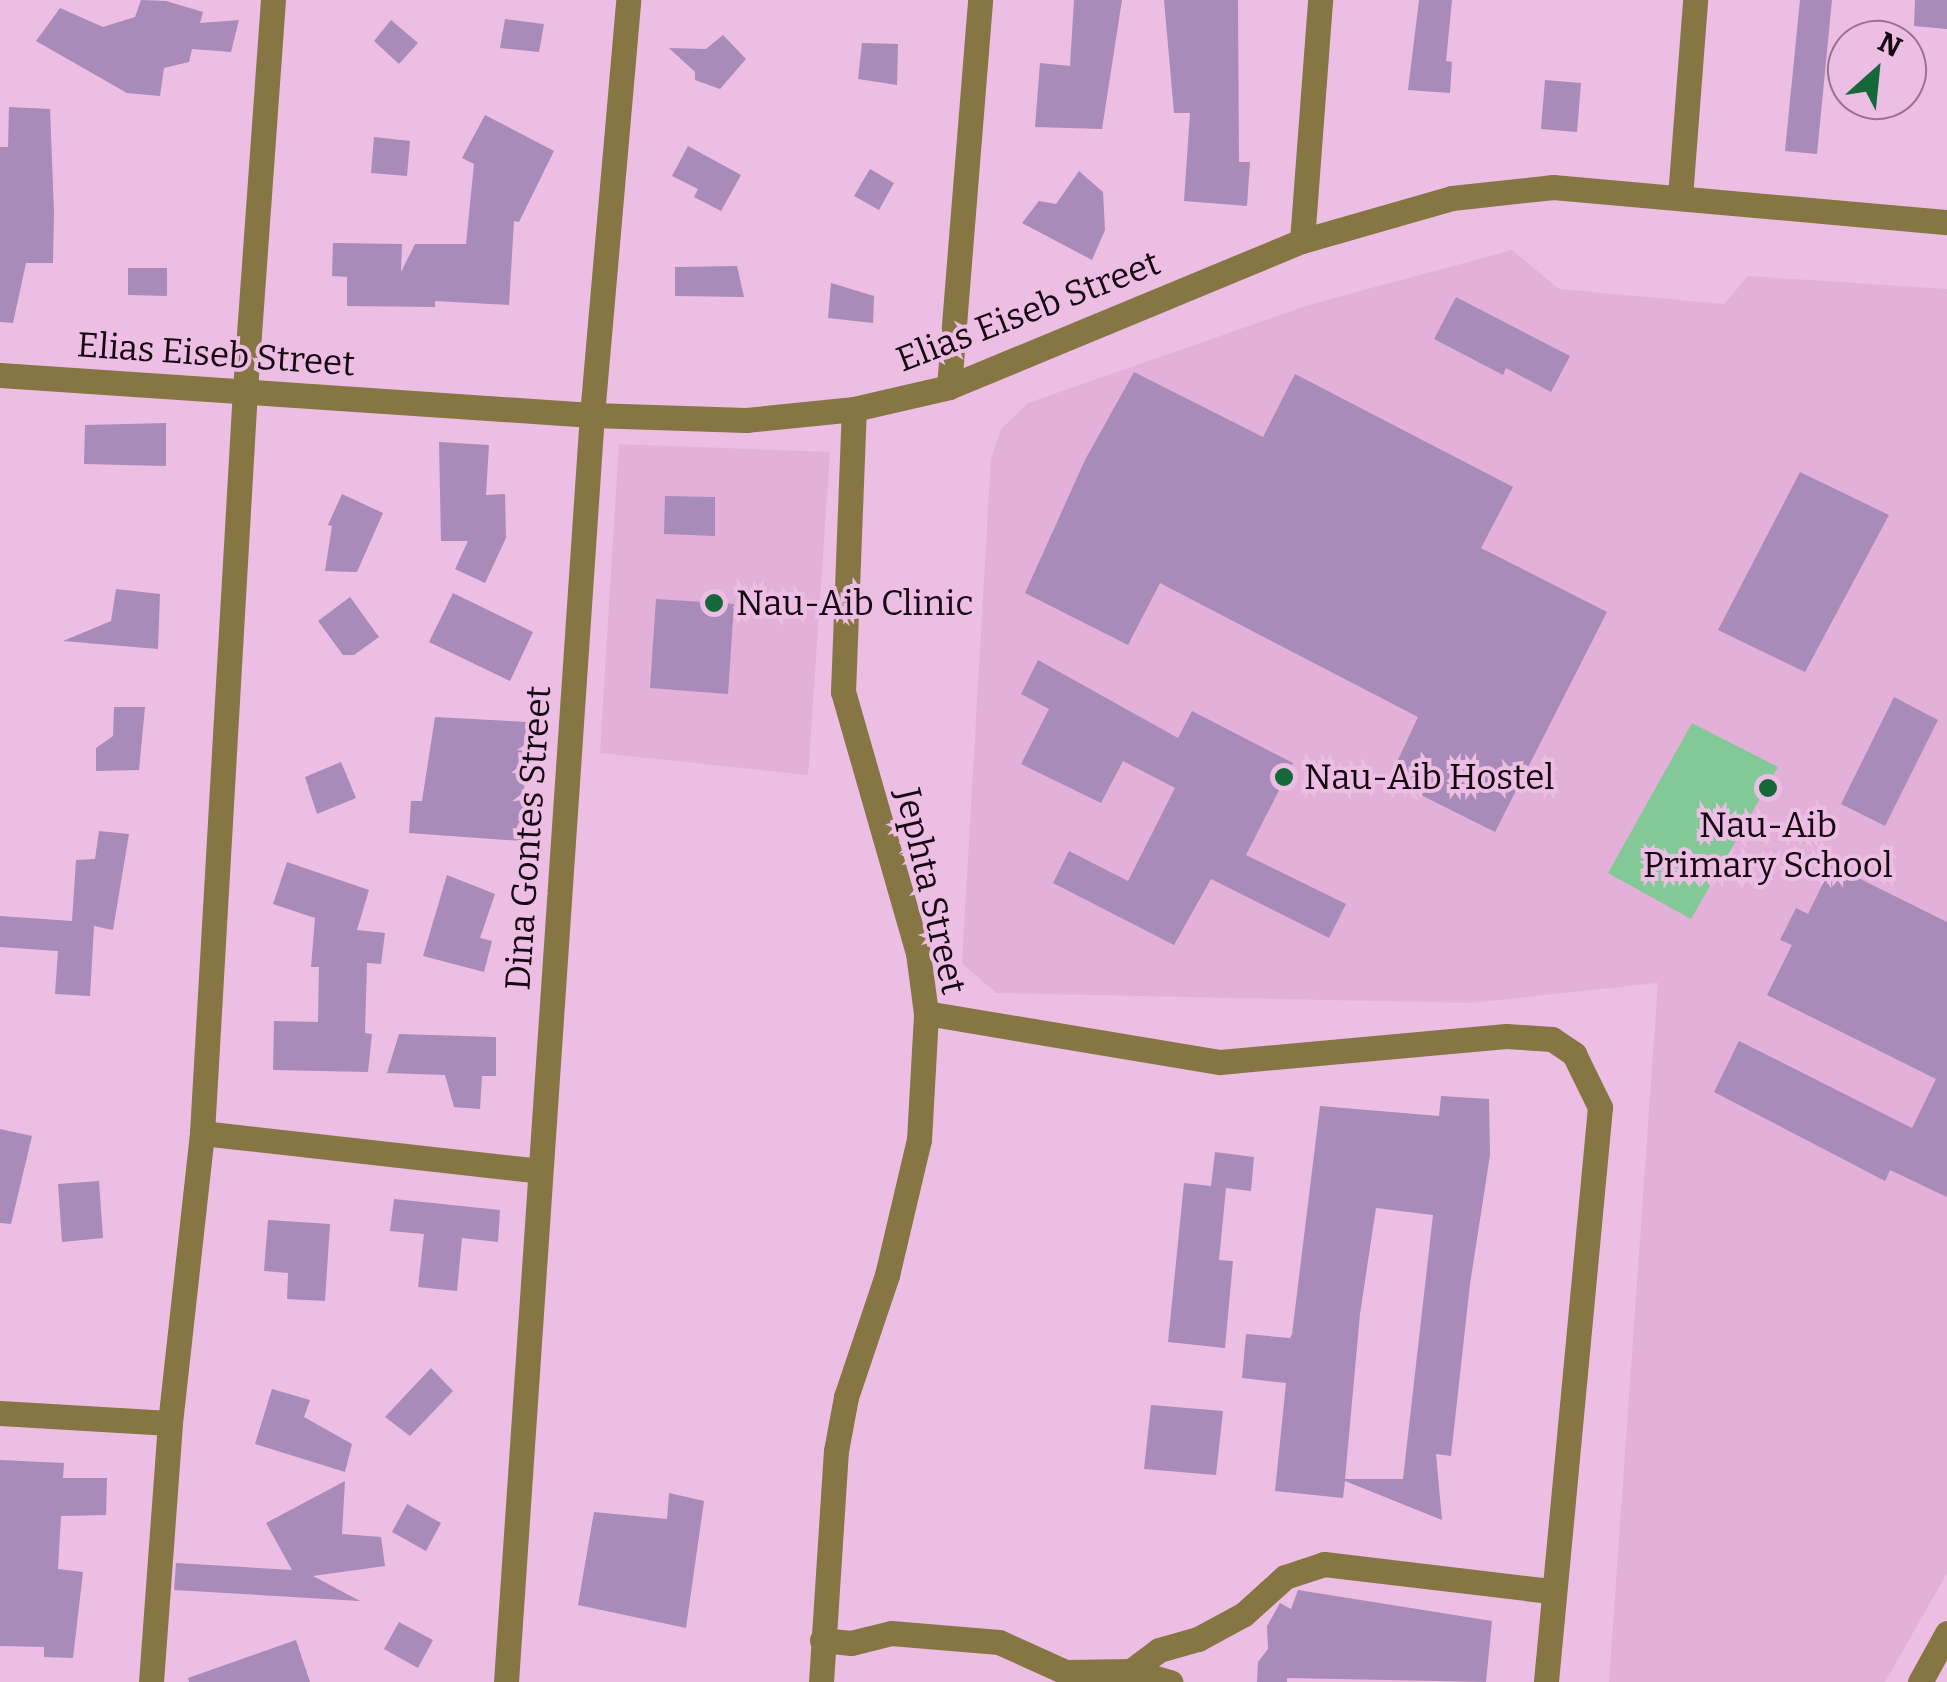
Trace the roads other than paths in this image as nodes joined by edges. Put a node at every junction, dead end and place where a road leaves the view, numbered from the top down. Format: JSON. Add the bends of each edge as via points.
{"nodes":[{"id":1,"x":274,"y":0,"type":"edge"},
{"id":2,"x":628,"y":0,"type":"edge"},
{"id":3,"x":980,"y":0,"type":"edge"},
{"id":4,"x":1320,"y":0,"type":"edge"},
{"id":5,"x":1695,"y":0,"type":"edge"},
{"id":6,"x":1680,"y":197,"type":"junction"},
{"id":7,"x":1947,"y":222,"type":"edge"},
{"id":8,"x":1302,"y":241,"type":"junction"},
{"id":9,"x":0,"y":376,"type":"edge"},
{"id":10,"x":950,"y":387,"type":"junction"},
{"id":11,"x":245,"y":390,"type":"junction"},
{"id":12,"x":854,"y":409,"type":"junction"},
{"id":13,"x":592,"y":415,"type":"junction"},
{"id":14,"x":926,"y":1012,"type":"junction"},
{"id":15,"x":202,"y":1133,"type":"junction"},
{"id":16,"x":540,"y":1171,"type":"junction"},
{"id":17,"x":0,"y":1413,"type":"edge"},
{"id":18,"x":170,"y":1423,"type":"junction"},
{"id":19,"x":1552,"y":1591,"type":"junction"},
{"id":20,"x":1947,"y":1634,"type":"edge"},
{"id":21,"x":822,"y":1640,"type":"junction"},
{"id":22,"x":1131,"y":1671,"type":"junction"},
{"id":23,"x":151,"y":1682,"type":"edge"},
{"id":24,"x":506,"y":1682,"type":"edge"},
{"id":25,"x":821,"y":1682,"type":"edge"},
{"id":26,"x":1170,"y":1682,"type":"edge"},
{"id":27,"x":1546,"y":1682,"type":"edge"},
{"id":28,"x":1920,"y":1682,"type":"edge"}],
"edges":[{"from":1,"to":11,"type":"street"},
{"from":2,"to":13,"type":"street","name":"Dina Gontes Street"},
{"from":3,"to":10,"type":"street"},
{"from":4,"to":8,"type":"street"},
{"from":5,"to":6,"type":"street"},
{"from":6,"to":7,"type":"street","name":"Elias Eiseb Street"},
{"from":6,"to":8,"type":"street","name":"Elias Eiseb Street","via":[[1554,188],[1452,198]]},
{"from":8,"to":10,"type":"street","name":"Elias Eiseb Street"},
{"from":9,"to":11,"type":"street","name":"Elias Eiseb Street"},
{"from":10,"to":12,"type":"street","name":"Elias Eiseb Street"},
{"from":11,"to":13,"type":"street","name":"Elias Eiseb Street"},
{"from":11,"to":15,"type":"street"},
{"from":12,"to":13,"type":"street","name":"Elias Eiseb Street","via":[[746,420]]},
{"from":12,"to":14,"type":"street","name":"Jephta Street","via":[[843,692],[918,954]]},
{"from":13,"to":16,"type":"street","name":"Dina Gontes Street"},
{"from":14,"to":19,"type":"street","via":[[1220,1062],[1506,1036],[1552,1039],[1574,1054],[1600,1107]]},
{"from":14,"to":21,"type":"street","name":"Jephta Street","via":[[919,1140],[836,1451]]},
{"from":15,"to":16,"type":"street"},
{"from":15,"to":18,"type":"street"},
{"from":16,"to":24,"type":"street","name":"Dina Gontes Street"},
{"from":17,"to":18,"type":"street"},
{"from":18,"to":23,"type":"street"},
{"from":19,"to":22,"type":"street","via":[[1324,1564],[1285,1577],[1244,1614],[1198,1639],[1159,1650]]},
{"from":19,"to":27,"type":"street"},
{"from":20,"to":28,"type":"street"},
{"from":21,"to":22,"type":"street","via":[[851,1643],[890,1634],[999,1642],[1064,1672]]},
{"from":21,"to":25,"type":"street","name":"Jephta Street"},
{"from":22,"to":26,"type":"street"}]}
